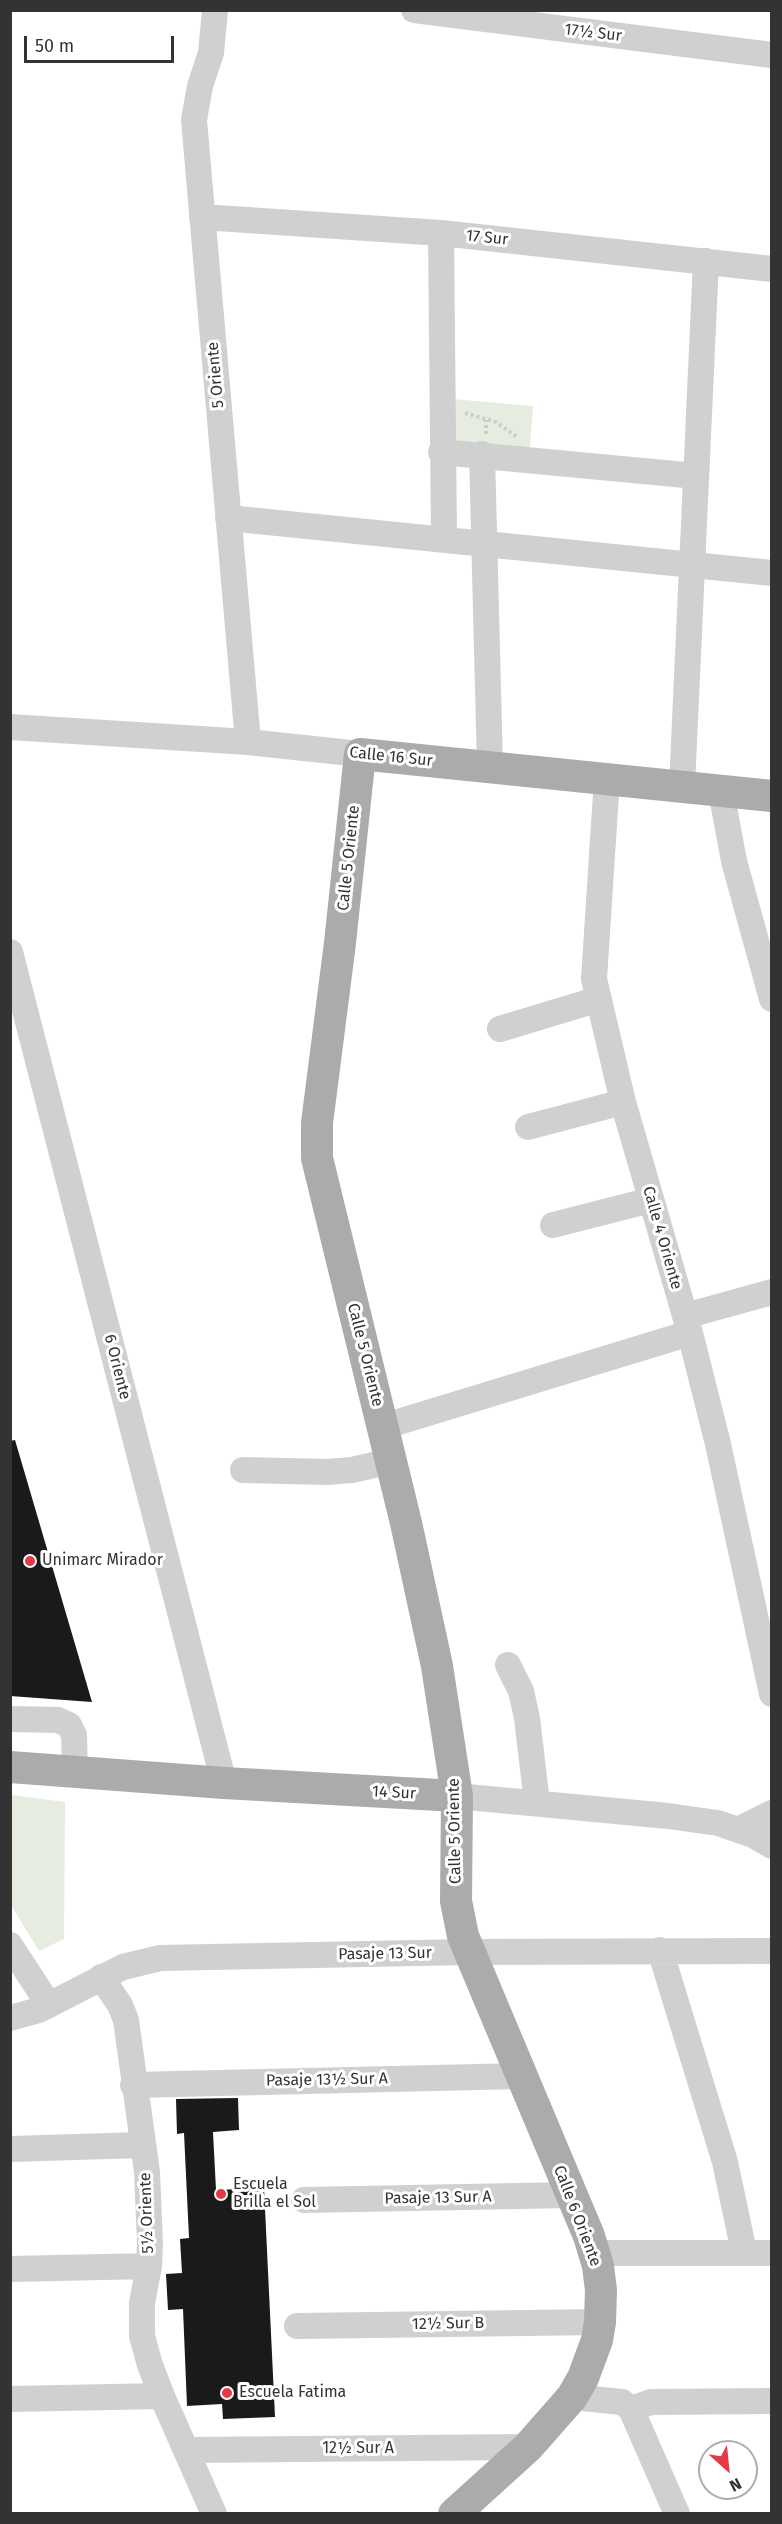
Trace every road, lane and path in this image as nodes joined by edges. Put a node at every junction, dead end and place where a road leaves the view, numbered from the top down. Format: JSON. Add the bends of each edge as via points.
{"nodes":[{"id":1,"x":215,"y":10,"type":"edge"},
{"id":2,"x":414,"y":10,"type":"edge"},
{"id":3,"x":771,"y":55,"type":"edge"},
{"id":4,"x":202,"y":217,"type":"junction"},
{"id":5,"x":441,"y":232,"type":"junction"},
{"id":6,"x":706,"y":261,"type":"junction"},
{"id":7,"x":771,"y":269,"type":"edge"},
{"id":8,"x":441,"y":408,"type":"junction"},
{"id":9,"x":441,"y":452,"type":"junction"},
{"id":10,"x":482,"y":454,"type":"junction"},
{"id":11,"x":529,"y":459,"type":"junction"},
{"id":12,"x":696,"y":476,"type":"junction"},
{"id":13,"x":228,"y":518,"type":"junction"},
{"id":14,"x":444,"y":540,"type":"junction"},
{"id":15,"x":484,"y":544,"type":"junction"},
{"id":16,"x":692,"y":564,"type":"junction"},
{"id":17,"x":771,"y":573,"type":"edge"},
{"id":18,"x":10,"y":727,"type":"edge"},
{"id":19,"x":248,"y":742,"type":"junction"},
{"id":20,"x":360,"y":753,"type":"junction"},
{"id":21,"x":490,"y":767,"type":"junction"},
{"id":22,"x":607,"y":778,"type":"junction"},
{"id":23,"x":682,"y":786,"type":"junction"},
{"id":24,"x":721,"y":791,"type":"junction"},
{"id":25,"x":771,"y":795,"type":"edge"},
{"id":26,"x":10,"y":951,"type":"edge"},
{"id":27,"x":599,"y":999,"type":"junction"},
{"id":28,"x":771,"y":999,"type":"edge"},
{"id":29,"x":500,"y":1029,"type":"dead end"},
{"id":30,"x":623,"y":1102,"type":"junction"},
{"id":31,"x":528,"y":1126,"type":"dead end"},
{"id":32,"x":651,"y":1200,"type":"junction"},
{"id":33,"x":553,"y":1225,"type":"dead end"},
{"id":34,"x":771,"y":1292,"type":"edge"},
{"id":35,"x":688,"y":1325,"type":"junction"},
{"id":36,"x":382,"y":1427,"type":"junction"},
{"id":37,"x":391,"y":1461,"type":"junction"},
{"id":38,"x":243,"y":1470,"type":"dead end"},
{"id":39,"x":508,"y":1665,"type":"dead end"},
{"id":40,"x":771,"y":1694,"type":"edge"},
{"id":41,"x":10,"y":1719,"type":"edge"},
{"id":42,"x":10,"y":1767,"type":"edge"},
{"id":43,"x":75,"y":1772,"type":"junction"},
{"id":44,"x":224,"y":1783,"type":"junction"},
{"id":45,"x":457,"y":1796,"type":"junction"},
{"id":46,"x":537,"y":1803,"type":"junction"},
{"id":47,"x":771,"y":1813,"type":"edge"},
{"id":48,"x":738,"y":1830,"type":"junction"},
{"id":49,"x":771,"y":1846,"type":"edge"},
{"id":50,"x":10,"y":1944,"type":"edge"},
{"id":51,"x":660,"y":1950,"type":"junction"},
{"id":52,"x":771,"y":1951,"type":"edge"},
{"id":53,"x":469,"y":1952,"type":"junction"},
{"id":54,"x":101,"y":1977,"type":"junction"},
{"id":55,"x":49,"y":2005,"type":"junction"},
{"id":56,"x":10,"y":2018,"type":"edge"},
{"id":57,"x":521,"y":2076,"type":"junction"},
{"id":58,"x":134,"y":2085,"type":"junction"},
{"id":59,"x":142,"y":2145,"type":"junction"},
{"id":60,"x":10,"y":2149,"type":"edge"},
{"id":61,"x":571,"y":2195,"type":"junction"},
{"id":62,"x":304,"y":2200,"type":"dead end"},
{"id":63,"x":744,"y":2252,"type":"junction"},
{"id":64,"x":595,"y":2253,"type":"junction"},
{"id":65,"x":771,"y":2253,"type":"edge"},
{"id":66,"x":149,"y":2266,"type":"junction"},
{"id":67,"x":10,"y":2269,"type":"edge"},
{"id":68,"x":600,"y":2322,"type":"junction"},
{"id":69,"x":297,"y":2325,"type":"dead end"},
{"id":70,"x":162,"y":2396,"type":"junction"},
{"id":71,"x":572,"y":2397,"type":"junction"},
{"id":72,"x":10,"y":2399,"type":"edge"},
{"id":73,"x":771,"y":2401,"type":"edge"},
{"id":74,"x":631,"y":2409,"type":"junction"},
{"id":75,"x":528,"y":2447,"type":"junction"},
{"id":76,"x":187,"y":2450,"type":"junction"},
{"id":77,"x":214,"y":2514,"type":"edge"},
{"id":78,"x":454,"y":2514,"type":"edge"},
{"id":79,"x":677,"y":2514,"type":"edge"}],
"edges":[{"from":1,"to":4,"type":"street","name":"5 Oriente","via":[[211,52],[194,120]]},
{"from":2,"to":3,"type":"street","name":"17½ Sur"},
{"from":4,"to":5,"type":"street","name":"17 Sur"},
{"from":4,"to":13,"type":"street","name":"5 Oriente"},
{"from":5,"to":6,"type":"street","name":"17 Sur"},
{"from":5,"to":8,"type":"street"},
{"from":6,"to":7,"type":"street","name":"17 Sur"},
{"from":6,"to":12,"type":"street"},
{"from":8,"to":9,"type":"street"},
{"from":8,"to":11,"type":"path","via":[[496,422],[516,434]]},
{"from":9,"to":10,"type":"street"},
{"from":9,"to":14,"type":"street"},
{"from":10,"to":11,"type":"street"},
{"from":10,"to":15,"type":"street"},
{"from":11,"to":12,"type":"street"},
{"from":12,"to":16,"type":"street"},
{"from":13,"to":14,"type":"street"},
{"from":13,"to":19,"type":"street","name":"5 Oriente"},
{"from":14,"to":15,"type":"street"},
{"from":15,"to":16,"type":"street"},
{"from":15,"to":21,"type":"street"},
{"from":16,"to":17,"type":"street"},
{"from":16,"to":23,"type":"street"},
{"from":18,"to":19,"type":"street","name":"Calle 16 Sur"},
{"from":19,"to":20,"type":"street","name":"Calle 16 Sur"},
{"from":20,"to":21,"type":"main road","name":"Calle 16 Sur"},
{"from":20,"to":36,"type":"main road","name":"Calle 5 Oriente","via":[[316,1139],[317,1158]]},
{"from":21,"to":22,"type":"main road","name":"Calle 16 Sur"},
{"from":22,"to":23,"type":"main road","name":"Calle 16 Sur"},
{"from":22,"to":27,"type":"street","name":"Calle 4 Oriente","via":[[594,979]]},
{"from":23,"to":24,"type":"main road","name":"Calle 16 Sur"},
{"from":24,"to":25,"type":"main road","name":"Calle 16 Sur"},
{"from":24,"to":28,"type":"street","via":[[734,861]]},
{"from":26,"to":44,"type":"street","name":"6 Oriente"},
{"from":27,"to":29,"type":"street"},
{"from":27,"to":30,"type":"street","name":"Calle 4 Oriente"},
{"from":30,"to":31,"type":"street"},
{"from":30,"to":32,"type":"street","name":"Calle 4 Oriente"},
{"from":32,"to":33,"type":"street"},
{"from":32,"to":35,"type":"street","name":"Calle 4 Oriente"},
{"from":34,"to":35,"type":"street"},
{"from":35,"to":36,"type":"street"},
{"from":35,"to":40,"type":"street","name":"Calle 4 Oriente","via":[[718,1444]]},
{"from":36,"to":37,"type":"main road","name":"Calle 5 Oriente"},
{"from":37,"to":38,"type":"street","via":[[327,1473]]},
{"from":37,"to":45,"type":"main road","name":"Calle 5 Oriente","via":[[436,1666]]},
{"from":39,"to":46,"type":"street","via":[[521,1691],[527,1718]]},
{"from":41,"to":43,"type":"street","via":[[58,1720],[69,1725],[74,1735]]},
{"from":42,"to":43,"type":"main road","name":"14 Sur"},
{"from":43,"to":44,"type":"main road","name":"14 Sur"},
{"from":44,"to":45,"type":"main road","name":"14 Sur"},
{"from":45,"to":46,"type":"street","name":"14 Sur"},
{"from":45,"to":53,"type":"main road","name":"Calle 5 Oriente","via":[[456,1901]]},
{"from":46,"to":48,"type":"street","name":"14 Sur","via":[[668,1816]]},
{"from":47,"to":48,"type":"street"},
{"from":48,"to":49,"type":"street","name":"14 Sur"},
{"from":50,"to":55,"type":"street"},
{"from":51,"to":52,"type":"street","name":"Pasaje 13 Sur"},
{"from":51,"to":53,"type":"street","name":"Pasaje 13 Sur"},
{"from":51,"to":63,"type":"street","via":[[725,2162]]},
{"from":53,"to":54,"type":"street","name":"Pasaje 13 Sur","via":[[160,1958],[134,1962]]},
{"from":53,"to":57,"type":"main road","name":"Calle 6 Oriente"},
{"from":54,"to":55,"type":"street","name":"Pasaje 13 Sur"},
{"from":54,"to":58,"type":"street","name":"5½ Oriente","via":[[126,2020]]},
{"from":55,"to":56,"type":"street","name":"Pasaje 13 Sur"},
{"from":57,"to":58,"type":"street","name":"Pasaje 13½ Sur A"},
{"from":57,"to":61,"type":"main road","name":"Calle 6 Oriente"},
{"from":58,"to":59,"type":"street","name":"5½ Oriente"},
{"from":59,"to":60,"type":"street"},
{"from":59,"to":66,"type":"street","name":"5½ Oriente","via":[[149,2200]]},
{"from":61,"to":62,"type":"street","name":"Pasaje 13 Sur A"},
{"from":61,"to":64,"type":"main road","name":"Calle 6 Oriente"},
{"from":63,"to":64,"type":"street"},
{"from":63,"to":65,"type":"street"},
{"from":64,"to":68,"type":"main road","name":"Calle 6 Oriente","via":[[600,2278]]},
{"from":66,"to":67,"type":"street"},
{"from":66,"to":70,"type":"street","name":"5½ Oriente","via":[[142,2303],[142,2336]]},
{"from":68,"to":69,"type":"street","name":"12½ Sur B"},
{"from":68,"to":71,"type":"main road","name":"Calle 6 Oriente","via":[[592,2357]]},
{"from":70,"to":72,"type":"street"},
{"from":70,"to":76,"type":"street","name":"5½ Oriente"},
{"from":71,"to":74,"type":"street","via":[[622,2402]]},
{"from":71,"to":75,"type":"main road","name":"Calle 6 Oriente"},
{"from":73,"to":74,"type":"street","via":[[651,2402]]},
{"from":74,"to":79,"type":"street"},
{"from":75,"to":76,"type":"street","name":"12½ Sur A"},
{"from":75,"to":78,"type":"main road","name":"Calle 6 Oriente"},
{"from":76,"to":77,"type":"street","name":"5½ Oriente"}]}
